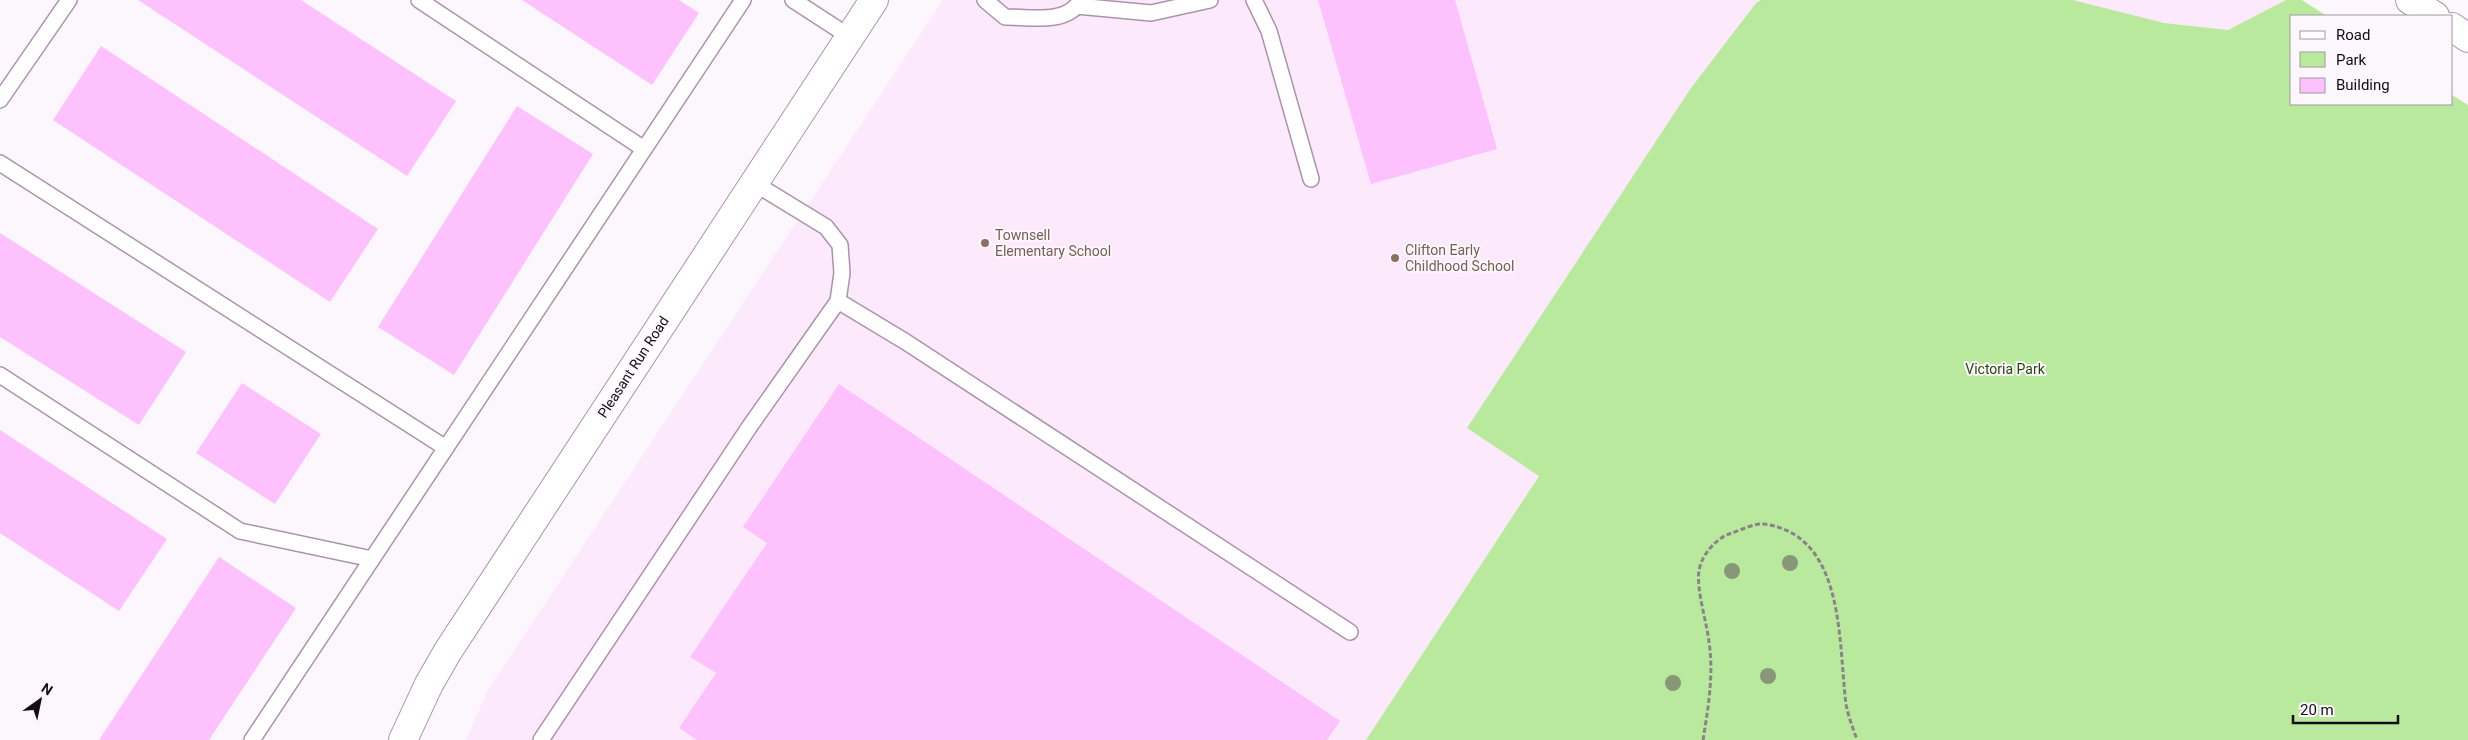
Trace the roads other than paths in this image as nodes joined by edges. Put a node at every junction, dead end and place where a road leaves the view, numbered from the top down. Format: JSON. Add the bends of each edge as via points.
{"nodes":[{"id":1,"x":69,"y":0,"type":"edge"},
{"id":2,"x":419,"y":0,"type":"edge"},
{"id":3,"x":743,"y":0,"type":"edge"},
{"id":4,"x":793,"y":0,"type":"edge"},
{"id":5,"x":874,"y":0,"type":"edge"},
{"id":6,"x":985,"y":0,"type":"edge"},
{"id":7,"x":1254,"y":0,"type":"edge"},
{"id":8,"x":2410,"y":0,"type":"edge"},
{"id":9,"x":1201,"y":1,"type":"edge"},
{"id":10,"x":1079,"y":3,"type":"edge"},
{"id":11,"x":2433,"y":15,"type":"edge"},
{"id":12,"x":2453,"y":28,"type":"edge"},
{"id":13,"x":850,"y":37,"type":"junction"},
{"id":14,"x":2468,"y":38,"type":"edge"},
{"id":15,"x":0,"y":100,"type":"edge"},
{"id":16,"x":644,"y":149,"type":"junction"},
{"id":17,"x":0,"y":164,"type":"edge"},
{"id":18,"x":1311,"y":179,"type":"dead end"},
{"id":19,"x":754,"y":182,"type":"junction"},
{"id":20,"x":838,"y":301,"type":"junction"},
{"id":21,"x":0,"y":375,"type":"edge"},
{"id":22,"x":446,"y":448,"type":"junction"},
{"id":23,"x":372,"y":559,"type":"junction"},
{"id":24,"x":1350,"y":632,"type":"dead end"},
{"id":25,"x":252,"y":740,"type":"edge"},
{"id":26,"x":403,"y":740,"type":"edge"},
{"id":27,"x":541,"y":740,"type":"edge"}],
"edges":[{"from":1,"to":15,"type":"lane"},
{"from":2,"to":16,"type":"lane"},
{"from":3,"to":16,"type":"lane"},
{"from":4,"to":13,"type":"lane"},
{"from":5,"to":13,"type":"street","name":"Pleasant Run Road"},
{"from":6,"to":10,"type":"lane","via":[[1005,17],[1063,17]]},
{"from":7,"to":18,"type":"lane","via":[[1269,30]]},
{"from":8,"to":11,"type":"street"},
{"from":9,"to":10,"type":"lane","via":[[1151,13]]},
{"from":12,"to":14,"type":"street"},
{"from":13,"to":19,"type":"street","name":"Pleasant Run Road"},
{"from":16,"to":22,"type":"lane"},
{"from":17,"to":22,"type":"lane"},
{"from":19,"to":20,"type":"lane","via":[[826,227],[840,245],[842,273]]},
{"from":19,"to":26,"type":"street","name":"Pleasant Run Road","via":[[448,651]]},
{"from":20,"to":24,"type":"lane"},
{"from":20,"to":27,"type":"lane","via":[[750,426]]},
{"from":21,"to":23,"type":"lane","via":[[240,532]]},
{"from":22,"to":23,"type":"lane"},
{"from":23,"to":25,"type":"lane"}]}
